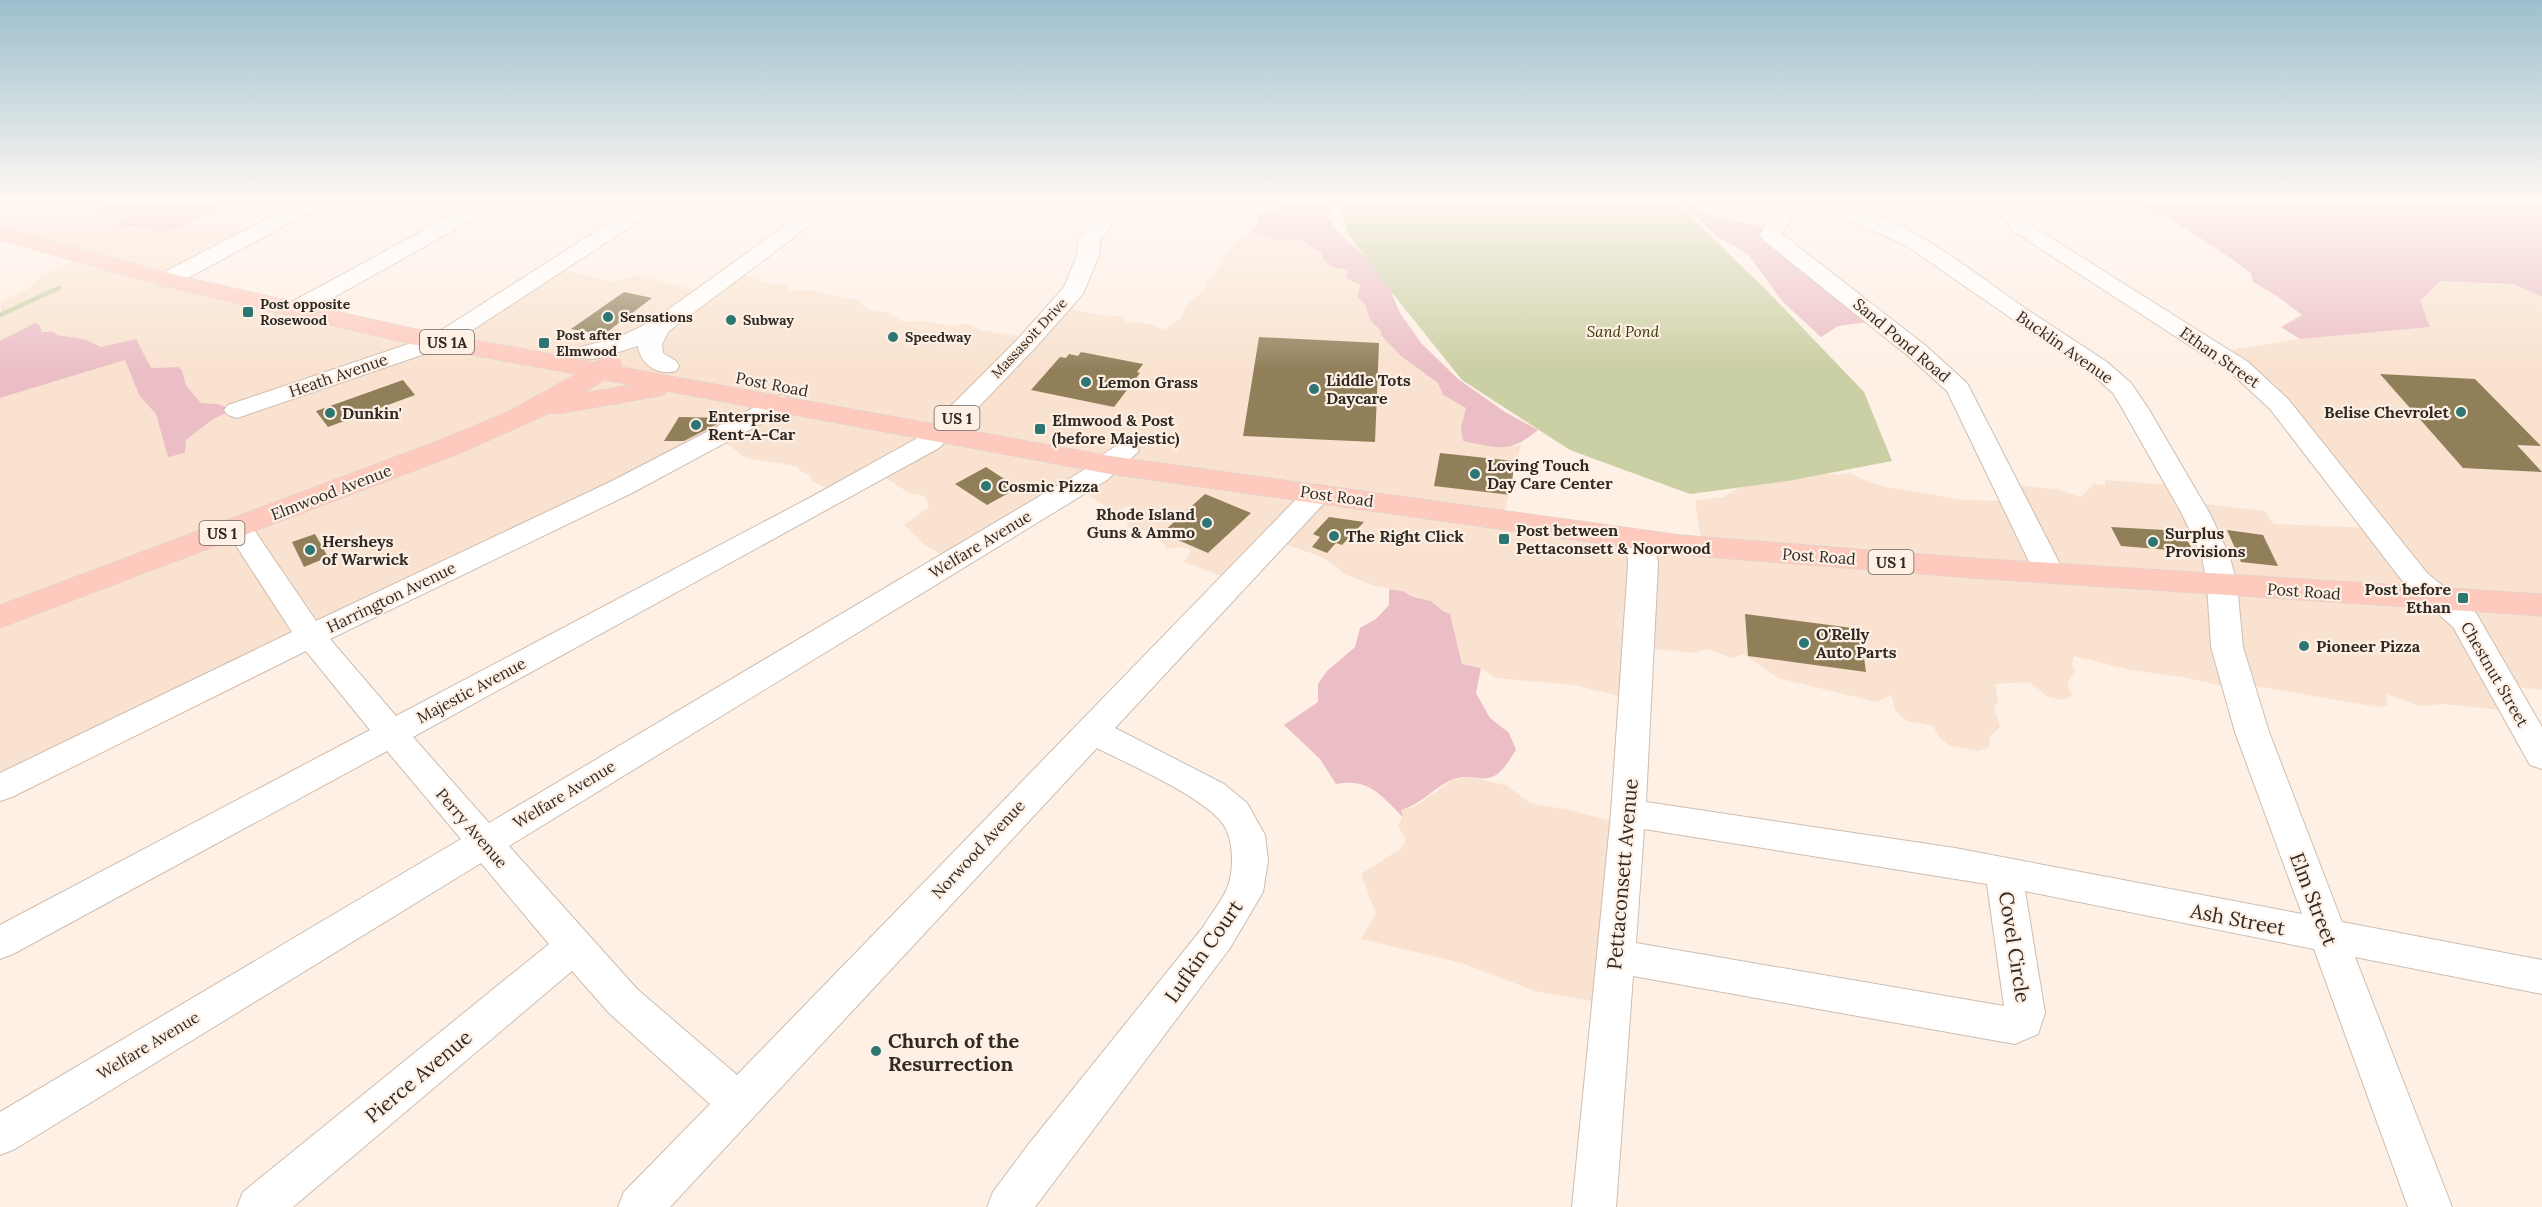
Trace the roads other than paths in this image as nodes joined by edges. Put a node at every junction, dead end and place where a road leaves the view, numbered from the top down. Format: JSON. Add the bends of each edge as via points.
{"nodes":[{"id":1,"x":90,"y":258,"type":"edge"},
{"id":2,"x":208,"y":258,"type":"edge"},
{"id":3,"x":388,"y":258,"type":"edge"},
{"id":4,"x":568,"y":258,"type":"edge"},
{"id":5,"x":753,"y":258,"type":"edge"},
{"id":6,"x":1087,"y":258,"type":"edge"},
{"id":7,"x":1800,"y":258,"type":"edge"},
{"id":8,"x":1940,"y":258,"type":"edge"},
{"id":9,"x":2070,"y":258,"type":"edge"},
{"id":10,"x":167,"y":280,"type":"junction"},
{"id":11,"x":294,"y":310,"type":"junction"},
{"id":12,"x":658,"y":327,"type":"junction"},
{"id":13,"x":448,"y":336,"type":"junction"},
{"id":14,"x":501,"y":352,"type":"junction"},
{"id":15,"x":602,"y":360,"type":"junction"},
{"id":16,"x":667,"y":366,"type":"junction"},
{"id":17,"x":686,"y":386,"type":"junction"},
{"id":18,"x":782,"y":403,"type":"junction"},
{"id":19,"x":237,"y":410,"type":"dead end"},
{"id":20,"x":529,"y":413,"type":"junction"},
{"id":21,"x":947,"y":425,"type":"junction"},
{"id":22,"x":1118,"y":458,"type":"junction"},
{"id":23,"x":1318,"y":493,"type":"junction"},
{"id":24,"x":238,"y":527,"type":"junction"},
{"id":25,"x":1640,"y":540,"type":"junction"},
{"id":26,"x":2049,"y":572,"type":"junction"},
{"id":27,"x":2222,"y":585,"type":"junction"},
{"id":28,"x":2441,"y":599,"type":"junction"},
{"id":29,"x":2542,"y":605,"type":"edge"},
{"id":30,"x":0,"y":617,"type":"edge"},
{"id":31,"x":310,"y":635,"type":"junction"},
{"id":32,"x":1091,"y":730,"type":"junction"},
{"id":33,"x":391,"y":733,"type":"junction"},
{"id":34,"x":2542,"y":756,"type":"edge"},
{"id":35,"x":0,"y":789,"type":"edge"},
{"id":36,"x":1628,"y":813,"type":"junction"},
{"id":37,"x":484,"y":842,"type":"junction"},
{"id":38,"x":2004,"y":872,"type":"junction"},
{"id":39,"x":2329,"y":937,"type":"junction"},
{"id":40,"x":0,"y":944,"type":"edge"},
{"id":41,"x":576,"y":945,"type":"junction"},
{"id":42,"x":1614,"y":956,"type":"junction"},
{"id":43,"x":2542,"y":977,"type":"edge"},
{"id":44,"x":738,"y":1102,"type":"junction"},
{"id":45,"x":0,"y":1135,"type":"edge"},
{"id":46,"x":259,"y":1207,"type":"edge"},
{"id":47,"x":640,"y":1207,"type":"edge"},
{"id":48,"x":1009,"y":1207,"type":"edge"},
{"id":49,"x":1594,"y":1207,"type":"edge"},
{"id":50,"x":2430,"y":1207,"type":"edge"}],
"edges":[{"from":1,"to":10,"type":"main road","name":"Post Road","number":"US 1A"},
{"from":2,"to":10,"type":"street"},
{"from":3,"to":11,"type":"street"},
{"from":4,"to":13,"type":"street","name":"Heath Avenue"},
{"from":5,"to":12,"type":"street","name":"Elmwood Avenue"},
{"from":6,"to":21,"type":"street","name":"Massasoit Drive","via":[[1075,289]]},
{"from":7,"to":26,"type":"street","name":"Sand Pond Road","via":[[1958,388]]},
{"from":8,"to":27,"type":"street","name":"Bucklin Avenue","via":[[2098,367],[2122,388],[2196,514],[2216,557]]},
{"from":9,"to":28,"type":"street","name":"Ethan Street","via":[[2261,384],[2417,580]]},
{"from":10,"to":11,"type":"main road","name":"Post Road","number":"US 1A"},
{"from":11,"to":13,"type":"main road","name":"Post Road","number":"US 1A"},
{"from":12,"to":15,"type":"street","name":"Elmwood Avenue","via":[[607,350]]},
{"from":12,"to":16,"type":"street","via":[[650,344],[651,356]]},
{"from":13,"to":14,"type":"main road","name":"Post Road","number":"US 1A"},
{"from":13,"to":15,"type":"main road","name":"Post Road","number":"US 1A","via":[[506,336]]},
{"from":13,"to":19,"type":"street","name":"Heath Avenue"},
{"from":14,"to":15,"type":"main road","name":"Post Road","number":"US 1A"},
{"from":14,"to":20,"type":"main road","via":[[537,369],[545,377],[546,385]]},
{"from":15,"to":16,"type":"main road","name":"Post Road","number":"US 1"},
{"from":15,"to":17,"type":"main road","name":"Post Road","number":"US 1A"},
{"from":15,"to":20,"type":"main road","name":"Elmwood Avenue","number":"US 1"},
{"from":16,"to":21,"type":"main road","name":"Post Road","number":"US 1","via":[[865,402]]},
{"from":17,"to":18,"type":"main road","name":"Post Road","number":"US 1"},
{"from":17,"to":20,"type":"main road","via":[[633,392]]},
{"from":18,"to":21,"type":"main road","name":"Post Road","number":"US 1"},
{"from":18,"to":31,"type":"street","name":"Harrington Avenue","via":[[620,488]]},
{"from":20,"to":24,"type":"main road","name":"Elmwood Avenue","number":"US 1"},
{"from":21,"to":22,"type":"main road","name":"Post Road","number":"US 1"},
{"from":21,"to":33,"type":"street","name":"Majestic Avenue","via":[[930,442],[823,502]]},
{"from":22,"to":23,"type":"main road","name":"Post Road","number":"US 1","via":[[1244,484]]},
{"from":22,"to":37,"type":"street","name":"Welfare Avenue"},
{"from":23,"to":25,"type":"main road","name":"Post Road","number":"US 1"},
{"from":23,"to":32,"type":"street","name":"Norwood Avenue"},
{"from":24,"to":30,"type":"main road","name":"Elmwood Avenue","number":"US 1"},
{"from":24,"to":31,"type":"street","name":"Perry Avenue"},
{"from":25,"to":26,"type":"main road","name":"Post Road","number":"US 1"},
{"from":25,"to":36,"type":"street","name":"Pettaconsett Avenue","via":[[1643,564]]},
{"from":26,"to":27,"type":"main road","name":"Post Road","number":"US 1"},
{"from":27,"to":28,"type":"main road","name":"Post Road","number":"US 1"},
{"from":27,"to":39,"type":"street","name":"Elm Street","via":[[2227,647],[2252,732]]},
{"from":28,"to":29,"type":"main road","name":"Post Road","number":"US 1"},
{"from":28,"to":34,"type":"street","name":"Chestnut Street","via":[[2469,626]]},
{"from":31,"to":33,"type":"street","name":"Perry Avenue"},
{"from":31,"to":35,"type":"street","name":"Harrington Avenue"},
{"from":32,"to":44,"type":"street","name":"Norwood Avenue"},
{"from":32,"to":48,"type":"street","name":"Lufkin Court","via":[[1212,793],[1235,813],[1247,836],[1248,880],[1217,937]]},
{"from":33,"to":37,"type":"street","name":"Perry Avenue"},
{"from":33,"to":40,"type":"street","name":"Majestic Avenue"},
{"from":36,"to":38,"type":"street","name":"Covel Circle"},
{"from":36,"to":42,"type":"street","name":"Pettaconsett Avenue"},
{"from":37,"to":41,"type":"street","name":"Perry Avenue"},
{"from":37,"to":45,"type":"street","name":"Welfare Avenue"},
{"from":38,"to":39,"type":"street","name":"Ash Street"},
{"from":38,"to":42,"type":"street","name":"Covel Circle","via":[[2025,1013],[2024,1021],[2015,1026]]},
{"from":39,"to":43,"type":"street","name":"Ash Street"},
{"from":39,"to":50,"type":"street","name":"Elm Street"},
{"from":41,"to":44,"type":"street","name":"Perry Avenue","via":[[623,1002]]},
{"from":41,"to":46,"type":"street","name":"Pierce Avenue"},
{"from":42,"to":49,"type":"street","name":"Pettaconsett Avenue"},
{"from":44,"to":47,"type":"street","name":"Norwood Avenue"}]}
